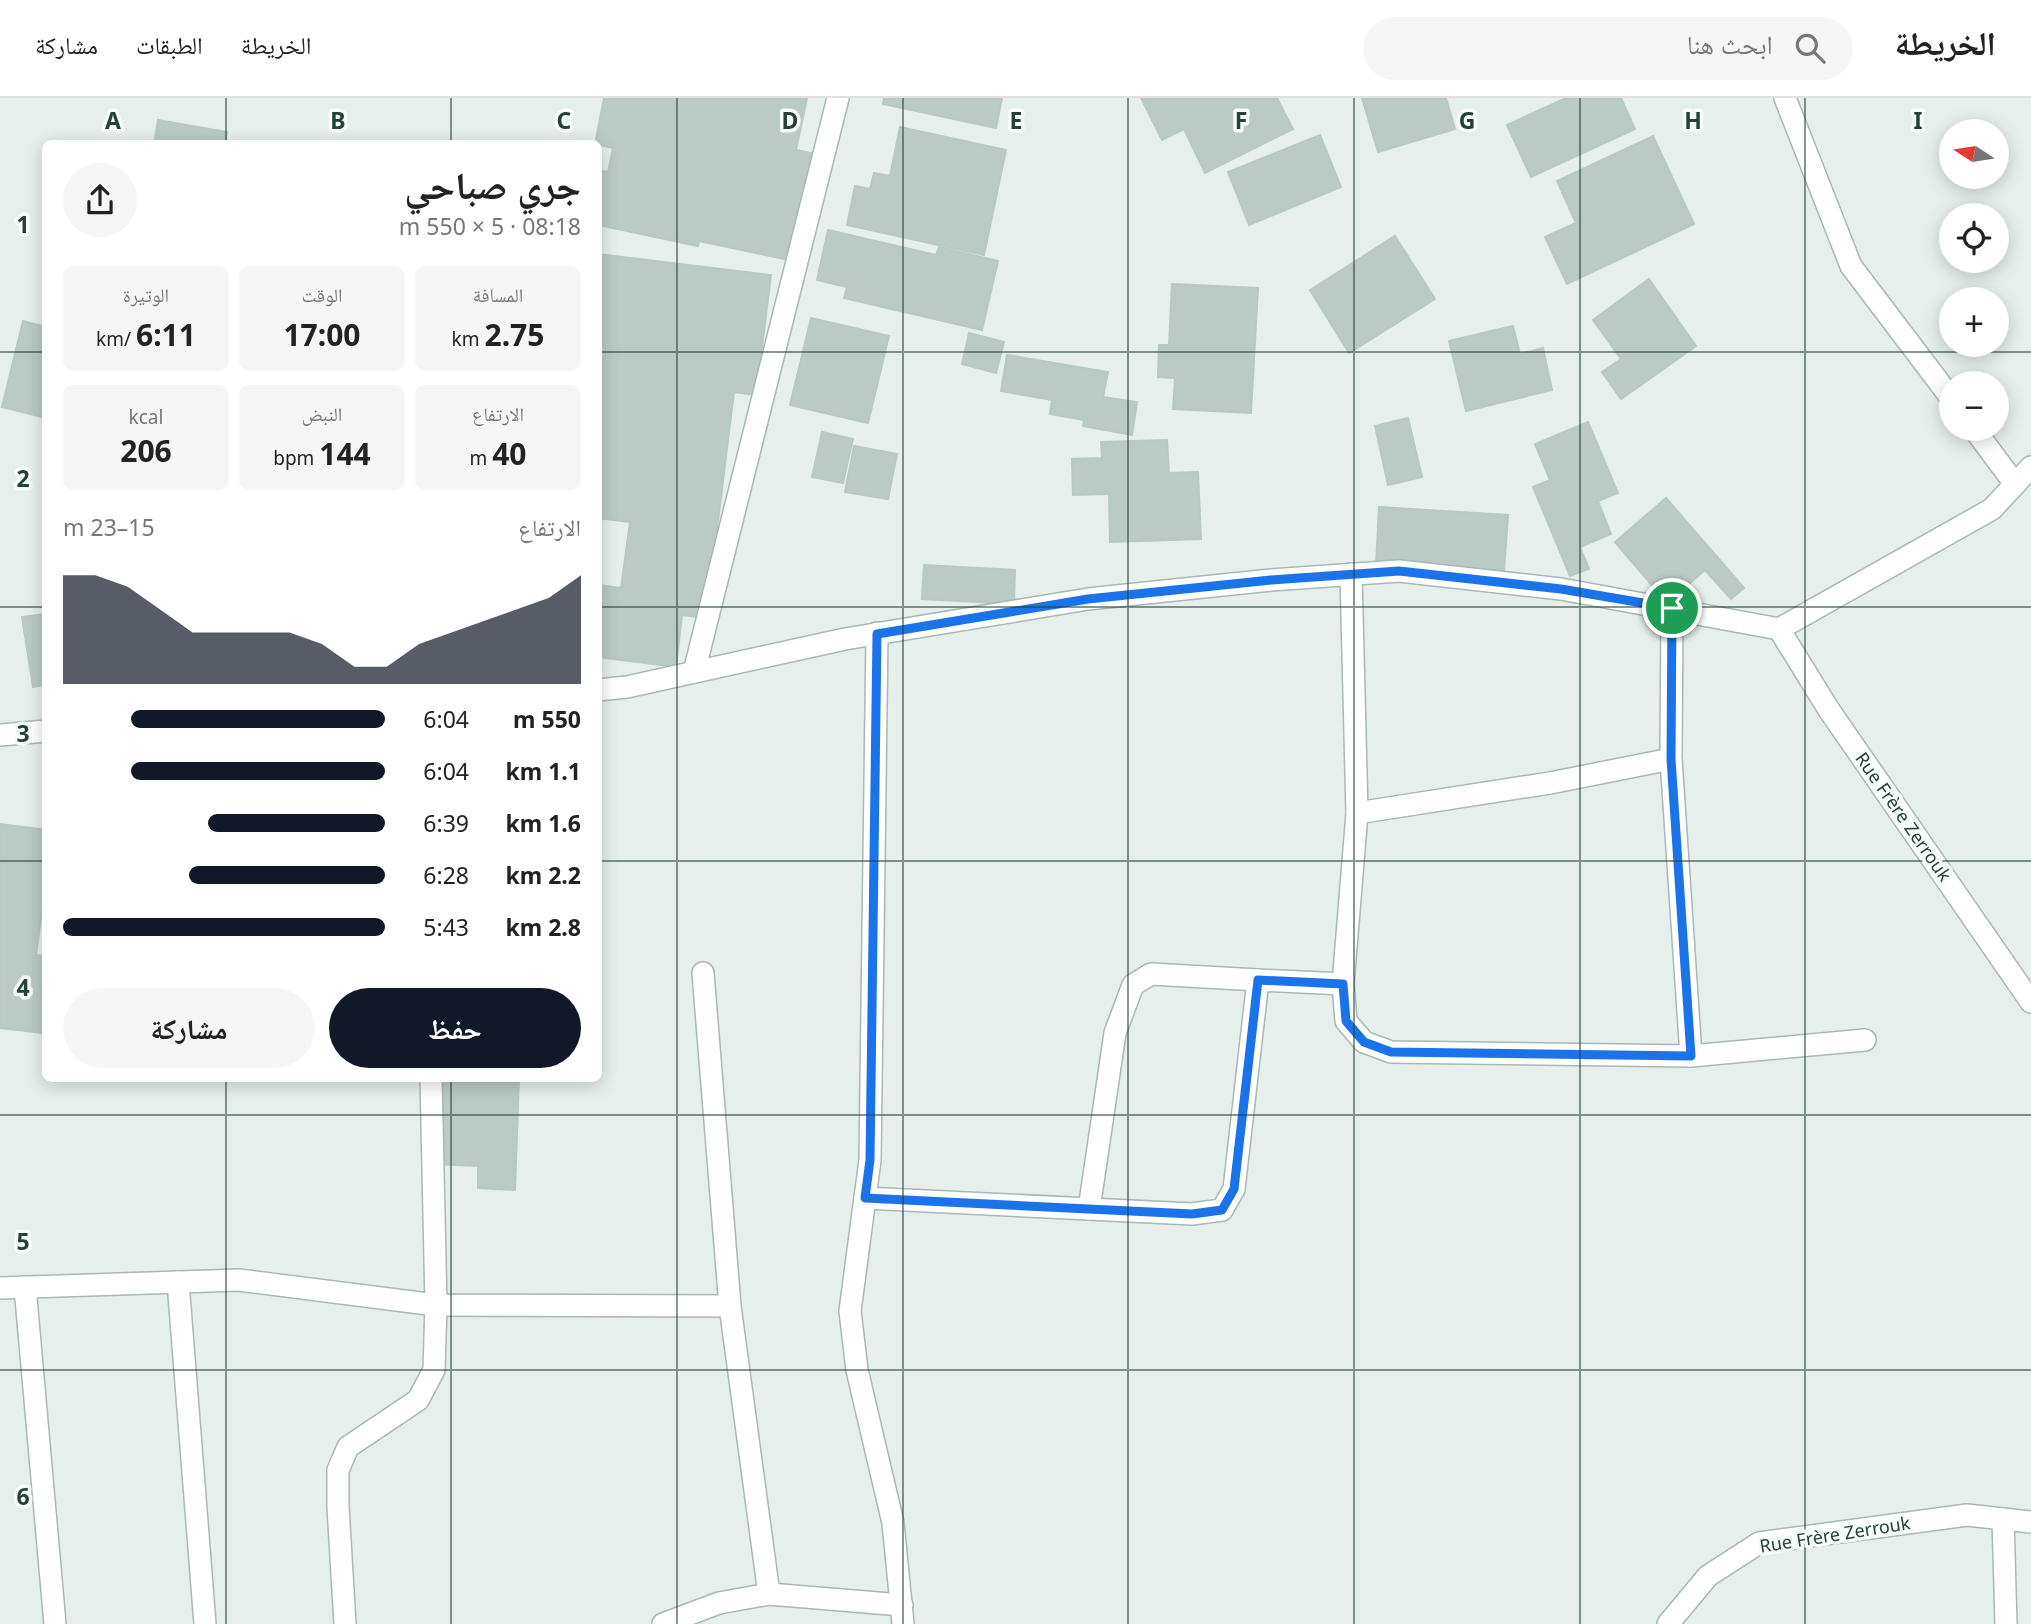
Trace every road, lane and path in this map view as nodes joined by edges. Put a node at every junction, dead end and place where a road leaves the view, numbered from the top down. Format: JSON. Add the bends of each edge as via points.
{"nodes":[{"id":1,"x":838,"y":98,"type":"edge"},
{"id":2,"x":1785,"y":98,"type":"edge"},
{"id":3,"x":1939,"y":382,"type":"edge"},
{"id":4,"x":1983,"y":441,"type":"edge"},
{"id":5,"x":2031,"y":467,"type":"edge"},
{"id":6,"x":2015,"y":484,"type":"junction"},
{"id":7,"x":1351,"y":574,"type":"junction"},
{"id":8,"x":1672,"y":608,"type":"junction"},
{"id":9,"x":1779,"y":629,"type":"junction"},
{"id":10,"x":877,"y":634,"type":"junction"},
{"id":11,"x":694,"y":672,"type":"junction"},
{"id":12,"x":602,"y":689,"type":"edge"},
{"id":13,"x":42,"y":731,"type":"edge"},
{"id":14,"x":0,"y":735,"type":"edge"},
{"id":15,"x":1671,"y":759,"type":"junction"},
{"id":16,"x":1357,"y":813,"type":"junction"},
{"id":17,"x":703,"y":973,"type":"dead end"},
{"id":18,"x":1258,"y":980,"type":"junction"},
{"id":19,"x":1343,"y":984,"type":"junction"},
{"id":20,"x":2031,"y":1002,"type":"edge"},
{"id":21,"x":1865,"y":1040,"type":"dead end"},
{"id":22,"x":1691,"y":1056,"type":"junction"},
{"id":23,"x":431,"y":1082,"type":"edge"},
{"id":24,"x":865,"y":1198,"type":"junction"},
{"id":25,"x":1089,"y":1209,"type":"junction"},
{"id":26,"x":178,"y":1282,"type":"junction"},
{"id":27,"x":0,"y":1287,"type":"edge"},
{"id":28,"x":25,"y":1287,"type":"junction"},
{"id":29,"x":436,"y":1305,"type":"junction"},
{"id":30,"x":730,"y":1306,"type":"junction"},
{"id":31,"x":2003,"y":1519,"type":"junction"},
{"id":32,"x":2031,"y":1522,"type":"edge"},
{"id":33,"x":769,"y":1594,"type":"junction"},
{"id":34,"x":903,"y":1615,"type":"edge"},
{"id":35,"x":55,"y":1624,"type":"edge"},
{"id":36,"x":205,"y":1624,"type":"edge"},
{"id":37,"x":345,"y":1624,"type":"edge"},
{"id":38,"x":663,"y":1624,"type":"edge"},
{"id":39,"x":1668,"y":1624,"type":"edge"},
{"id":40,"x":2006,"y":1624,"type":"edge"}],
"edges":[{"from":1,"to":11,"type":"street"},
{"from":2,"to":3,"type":"street","via":[[1851,266]]},
{"from":4,"to":6,"type":"street"},
{"from":5,"to":6,"type":"street"},
{"from":6,"to":9,"type":"street","via":[[1992,509]]},
{"from":7,"to":8,"type":"street","via":[[1399,571],[1561,589]]},
{"from":7,"to":10,"type":"street","via":[[1088,599]]},
{"from":7,"to":16,"type":"street"},
{"from":8,"to":9,"type":"street"},
{"from":8,"to":15,"type":"street"},
{"from":9,"to":20,"type":"street","name":"Rue Frère Zerrouk","via":[[1829,710]]},
{"from":10,"to":11,"type":"street"},
{"from":10,"to":24,"type":"street","via":[[870,1160]]},
{"from":11,"to":12,"type":"street"},
{"from":13,"to":14,"type":"street"},
{"from":15,"to":16,"type":"street"},
{"from":15,"to":22,"type":"street"},
{"from":16,"to":19,"type":"street"},
{"from":17,"to":30,"type":"street"},
{"from":18,"to":19,"type":"street"},
{"from":18,"to":25,"type":"street","via":[[1152,974],[1133,985],[1115,1033]]},
{"from":18,"to":25,"type":"street","via":[[1234,1189],[1222,1210],[1192,1214]]},
{"from":19,"to":22,"type":"street","via":[[1346,1021],[1364,1042],[1391,1052]]},
{"from":21,"to":22,"type":"street"},
{"from":23,"to":29,"type":"street"},
{"from":24,"to":25,"type":"street"},
{"from":24,"to":34,"type":"street","via":[[850,1311],[857,1370],[893,1523]]},
{"from":26,"to":28,"type":"street"},
{"from":26,"to":29,"type":"street","via":[[239,1280]]},
{"from":26,"to":36,"type":"street"},
{"from":27,"to":28,"type":"street"},
{"from":28,"to":35,"type":"street"},
{"from":29,"to":30,"type":"street"},
{"from":29,"to":37,"type":"street","via":[[434,1370],[418,1401],[348,1447],[338,1470]]},
{"from":30,"to":33,"type":"street"},
{"from":31,"to":32,"type":"street","name":"Rue Frère Zerrouk"},
{"from":31,"to":39,"type":"street","name":"Rue Frère Zerrouk","via":[[1967,1515],[1759,1543],[1707,1576]]},
{"from":31,"to":40,"type":"street"},
{"from":33,"to":34,"type":"street"},
{"from":33,"to":38,"type":"street","via":[[719,1603]]}]}
